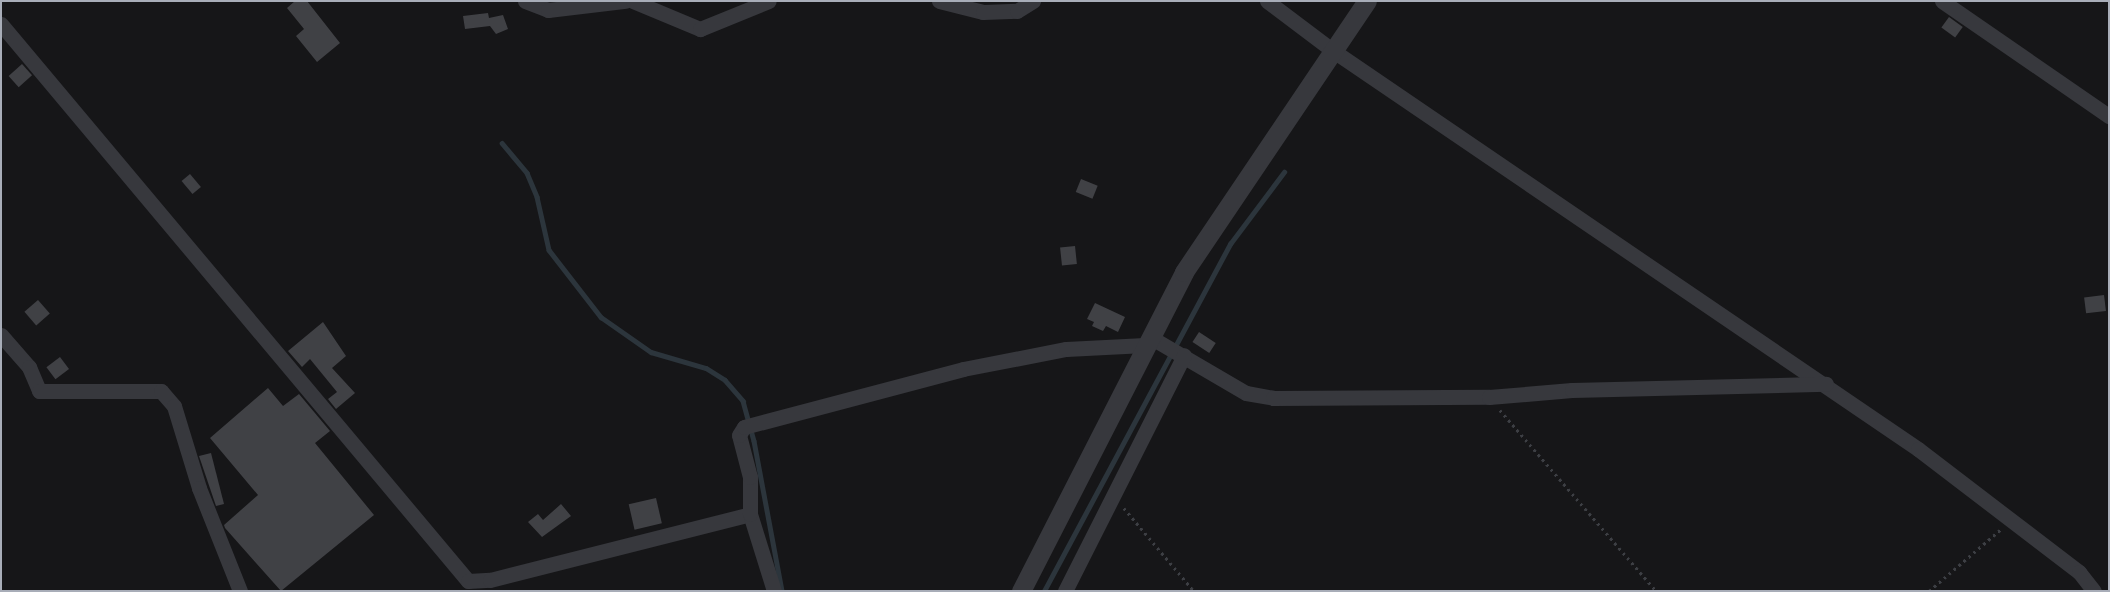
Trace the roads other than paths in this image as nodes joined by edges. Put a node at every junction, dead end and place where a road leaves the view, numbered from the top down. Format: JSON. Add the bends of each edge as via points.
{"nodes":[{"id":1,"x":525,"y":1,"type":"edge"},
{"id":2,"x":625,"y":1,"type":"edge"},
{"id":3,"x":633,"y":1,"type":"edge"},
{"id":4,"x":769,"y":1,"type":"edge"},
{"id":5,"x":939,"y":1,"type":"edge"},
{"id":6,"x":1033,"y":1,"type":"edge"},
{"id":7,"x":1267,"y":1,"type":"edge"},
{"id":8,"x":1367,"y":1,"type":"edge"},
{"id":9,"x":1942,"y":1,"type":"edge"},
{"id":10,"x":1,"y":24,"type":"edge"},
{"id":11,"x":1332,"y":50,"type":"junction"},
{"id":12,"x":2109,"y":116,"type":"edge"},
{"id":13,"x":1,"y":335,"type":"edge"},
{"id":14,"x":1152,"y":342,"type":"junction"},
{"id":15,"x":1180,"y":354,"type":"junction"},
{"id":16,"x":1826,"y":384,"type":"junction"},
{"id":17,"x":750,"y":514,"type":"junction"},
{"id":18,"x":240,"y":591,"type":"edge"},
{"id":19,"x":774,"y":591,"type":"edge"},
{"id":20,"x":1021,"y":591,"type":"edge"},
{"id":21,"x":1065,"y":591,"type":"edge"},
{"id":22,"x":2094,"y":591,"type":"edge"}],
"edges":[{"from":1,"to":2,"type":"street","via":[[548,10]]},
{"from":3,"to":4,"type":"street","via":[[700,28]]},
{"from":5,"to":6,"type":"street","via":[[983,12],[1017,11]]},
{"from":7,"to":11,"type":"street"},
{"from":8,"to":11,"type":"street"},
{"from":9,"to":12,"type":"street"},
{"from":10,"to":17,"type":"street","via":[[468,580],[490,580]]},
{"from":11,"to":14,"type":"street","via":[[1184,272]]},
{"from":11,"to":16,"type":"street"},
{"from":13,"to":18,"type":"street","via":[[29,366],[40,391],[161,391],[174,406],[199,488]]},
{"from":14,"to":15,"type":"street"},
{"from":14,"to":17,"type":"street","via":[[1066,349],[962,369],[744,427],[739,435],[750,477]]},
{"from":14,"to":20,"type":"street"},
{"from":15,"to":16,"type":"street","via":[[1246,393],[1273,398],[1489,397],[1572,390]]},
{"from":15,"to":21,"type":"street","via":[[1114,497]]},
{"from":16,"to":22,"type":"street","via":[[2012,520],[2079,572]]},
{"from":17,"to":19,"type":"street"}]}
